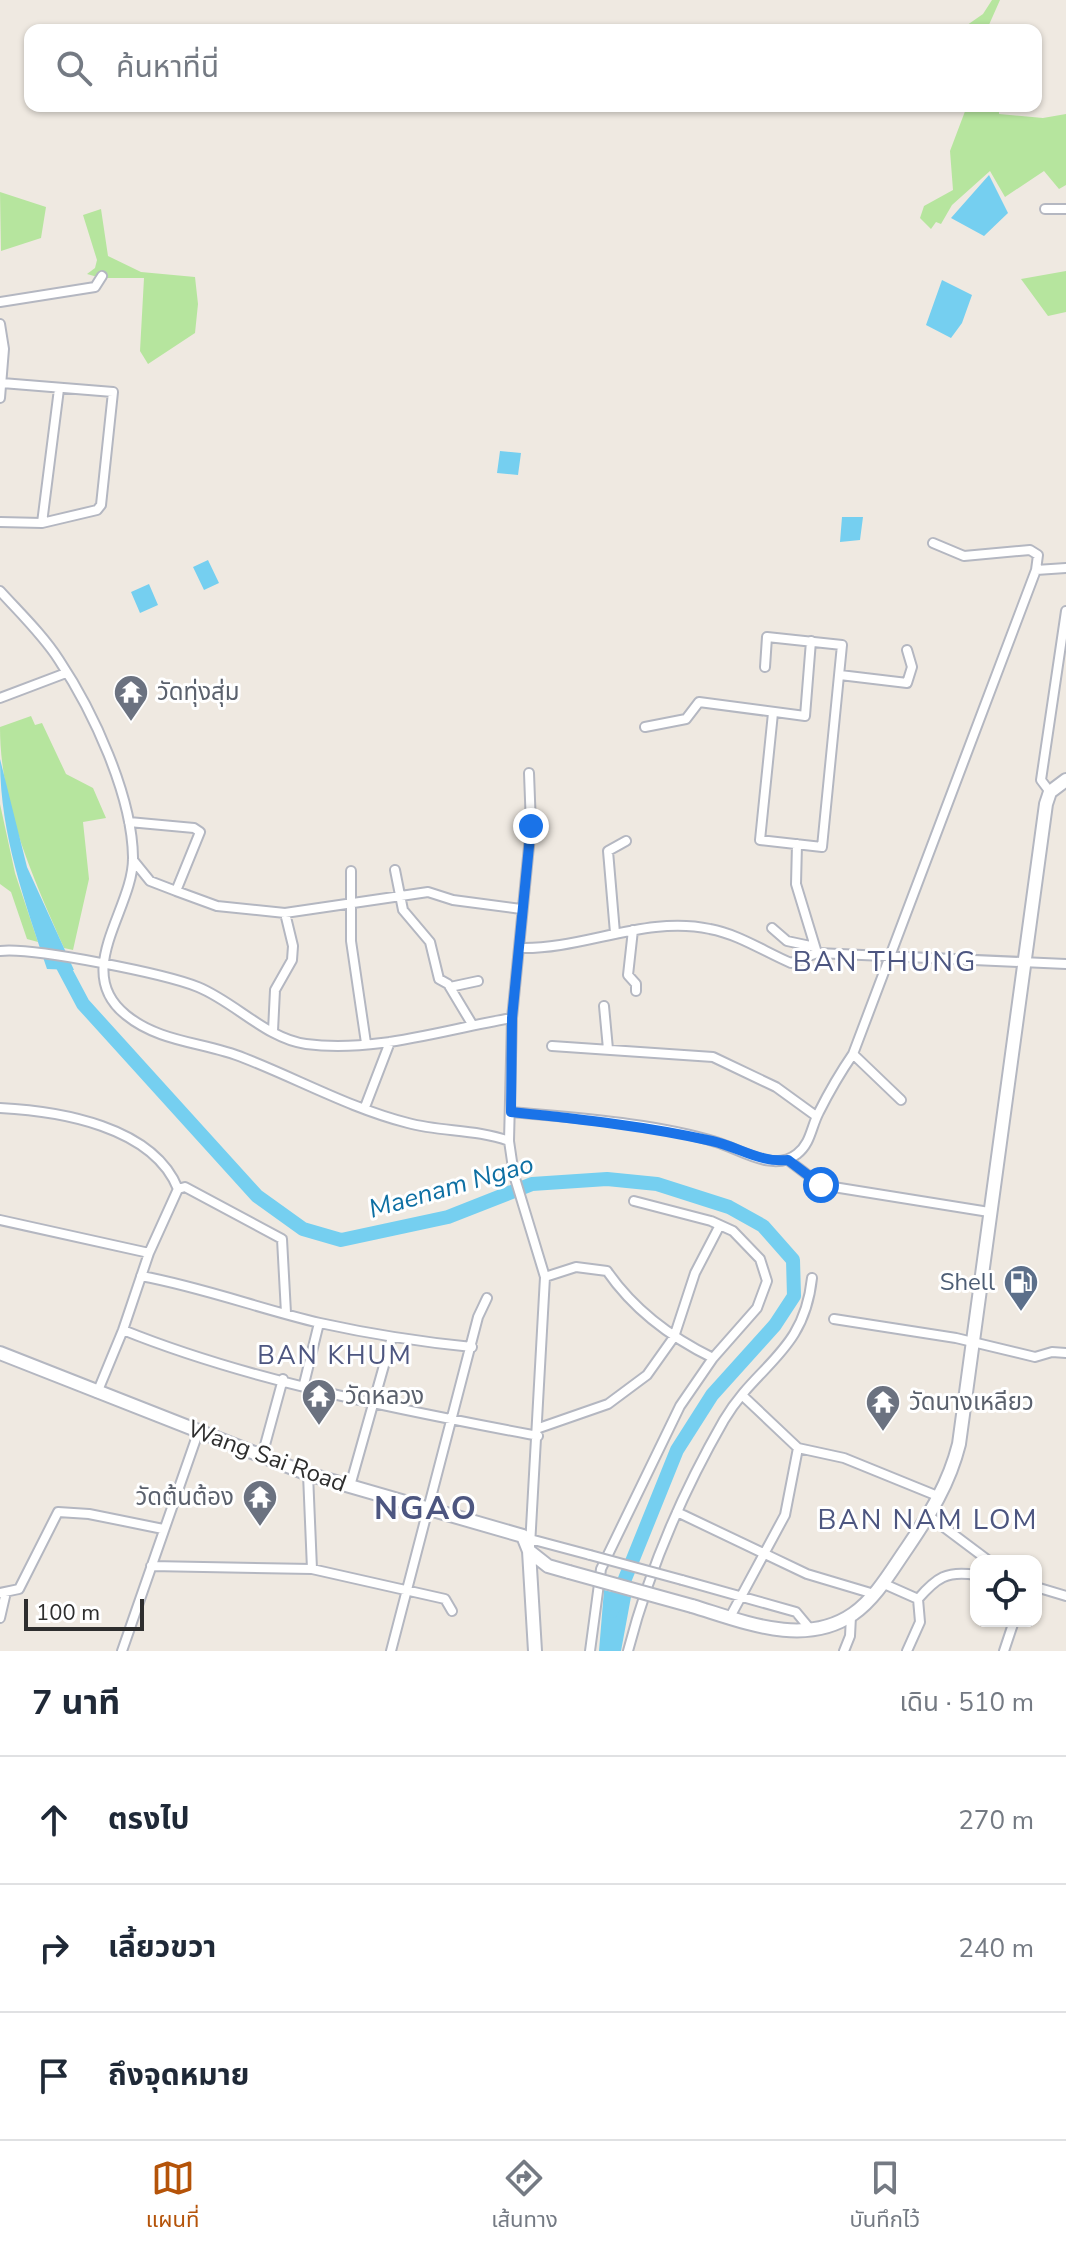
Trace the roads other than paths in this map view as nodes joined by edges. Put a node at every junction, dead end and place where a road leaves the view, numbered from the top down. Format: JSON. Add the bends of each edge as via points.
{"nodes":[{"id":1,"x":1045,"y":209,"type":"dead end"},
{"id":2,"x":1066,"y":209,"type":"edge"},
{"id":3,"x":102,"y":276,"type":"dead end"},
{"id":4,"x":0,"y":302,"type":"edge"},
{"id":5,"x":0,"y":324,"type":"edge"},
{"id":6,"x":2,"y":383,"type":"edge"},
{"id":7,"x":59,"y":389,"type":"junction"},
{"id":8,"x":0,"y":398,"type":"edge"},
{"id":9,"x":0,"y":522,"type":"edge"},
{"id":10,"x":42,"y":523,"type":"junction"},
{"id":11,"x":933,"y":543,"type":"dead end"},
{"id":12,"x":1066,"y":568,"type":"edge"},
{"id":13,"x":1036,"y":570,"type":"junction"},
{"id":14,"x":0,"y":591,"type":"edge"},
{"id":15,"x":1066,"y":611,"type":"edge"},
{"id":16,"x":811,"y":641,"type":"junction"},
{"id":17,"x":907,"y":650,"type":"dead end"},
{"id":18,"x":765,"y":667,"type":"dead end"},
{"id":19,"x":66,"y":673,"type":"junction"},
{"id":20,"x":840,"y":675,"type":"junction"},
{"id":21,"x":0,"y":698,"type":"edge"},
{"id":22,"x":773,"y":713,"type":"junction"},
{"id":23,"x":645,"y":727,"type":"dead end"},
{"id":24,"x":529,"y":773,"type":"dead end"},
{"id":25,"x":1066,"y":780,"type":"edge"},
{"id":26,"x":1050,"y":792,"type":"junction"},
{"id":27,"x":129,"y":822,"type":"junction"},
{"id":28,"x":626,"y":841,"type":"dead end"},
{"id":29,"x":797,"y":844,"type":"junction"},
{"id":30,"x":133,"y":860,"type":"junction"},
{"id":31,"x":395,"y":870,"type":"dead end"},
{"id":32,"x":351,"y":871,"type":"dead end"},
{"id":33,"x":176,"y":891,"type":"junction"},
{"id":34,"x":399,"y":898,"type":"junction"},
{"id":35,"x":351,"y":901,"type":"junction"},
{"id":36,"x":521,"y":909,"type":"junction"},
{"id":37,"x":285,"y":913,"type":"junction"},
{"id":38,"x":772,"y":928,"type":"dead end"},
{"id":39,"x":633,"y":930,"type":"junction"},
{"id":40,"x":615,"y":933,"type":"junction"},
{"id":41,"x":519,"y":948,"type":"junction"},
{"id":42,"x":816,"y":950,"type":"junction"},
{"id":43,"x":0,"y":951,"type":"edge"},
{"id":44,"x":889,"y":957,"type":"junction"},
{"id":45,"x":1023,"y":960,"type":"junction"},
{"id":46,"x":1066,"y":964,"type":"edge"},
{"id":47,"x":103,"y":965,"type":"junction"},
{"id":48,"x":478,"y":981,"type":"dead end"},
{"id":49,"x":450,"y":987,"type":"junction"},
{"id":50,"x":636,"y":991,"type":"dead end"},
{"id":51,"x":604,"y":1006,"type":"dead end"},
{"id":52,"x":512,"y":1018,"type":"junction"},
{"id":53,"x":472,"y":1024,"type":"junction"},
{"id":54,"x":273,"y":1031,"type":"junction"},
{"id":55,"x":390,"y":1042,"type":"junction"},
{"id":56,"x":366,"y":1043,"type":"junction"},
{"id":57,"x":552,"y":1046,"type":"dead end"},
{"id":58,"x":608,"y":1049,"type":"junction"},
{"id":59,"x":853,"y":1054,"type":"junction"},
{"id":60,"x":901,"y":1100,"type":"dead end"},
{"id":61,"x":365,"y":1107,"type":"junction"},
{"id":62,"x":0,"y":1108,"type":"edge"},
{"id":63,"x":511,"y":1112,"type":"junction"},
{"id":64,"x":816,"y":1116,"type":"junction"},
{"id":65,"x":509,"y":1141,"type":"junction"},
{"id":66,"x":788,"y":1160,"type":"junction"},
{"id":67,"x":178,"y":1189,"type":"junction"},
{"id":68,"x":634,"y":1201,"type":"dead end"},
{"id":69,"x":989,"y":1212,"type":"junction"},
{"id":70,"x":0,"y":1220,"type":"edge"},
{"id":71,"x":720,"y":1225,"type":"junction"},
{"id":72,"x":149,"y":1253,"type":"junction"},
{"id":73,"x":141,"y":1276,"type":"junction"},
{"id":74,"x":545,"y":1277,"type":"junction"},
{"id":75,"x":812,"y":1278,"type":"dead end"},
{"id":76,"x":487,"y":1298,"type":"dead end"},
{"id":77,"x":286,"y":1313,"type":"junction"},
{"id":78,"x":834,"y":1319,"type":"dead end"},
{"id":79,"x":319,"y":1323,"type":"junction"},
{"id":80,"x":123,"y":1330,"type":"junction"},
{"id":81,"x":392,"y":1337,"type":"junction"},
{"id":82,"x":674,"y":1337,"type":"junction"},
{"id":83,"x":971,"y":1343,"type":"junction"},
{"id":84,"x":472,"y":1347,"type":"junction"},
{"id":85,"x":0,"y":1353,"type":"edge"},
{"id":86,"x":1066,"y":1353,"type":"edge"},
{"id":87,"x":713,"y":1358,"type":"junction"},
{"id":88,"x":283,"y":1379,"type":"junction"},
{"id":89,"x":304,"y":1384,"type":"junction"},
{"id":90,"x":97,"y":1393,"type":"junction"},
{"id":91,"x":743,"y":1396,"type":"junction"},
{"id":92,"x":375,"y":1401,"type":"junction"},
{"id":93,"x":450,"y":1419,"type":"junction"},
{"id":94,"x":538,"y":1432,"type":"junction"},
{"id":95,"x":198,"y":1433,"type":"junction"},
{"id":96,"x":798,"y":1448,"type":"junction"},
{"id":97,"x":262,"y":1456,"type":"junction"},
{"id":98,"x":308,"y":1474,"type":"junction"},
{"id":99,"x":350,"y":1486,"type":"junction"},
{"id":100,"x":940,"y":1497,"type":"junction"},
{"id":101,"x":427,"y":1509,"type":"junction"},
{"id":102,"x":677,"y":1512,"type":"junction"},
{"id":103,"x":929,"y":1516,"type":"junction"},
{"id":104,"x":163,"y":1529,"type":"junction"},
{"id":105,"x":530,"y":1545,"type":"junction"},
{"id":106,"x":764,"y":1555,"type":"junction"},
{"id":107,"x":981,"y":1555,"type":"edge"},
{"id":108,"x":151,"y":1566,"type":"junction"},
{"id":109,"x":312,"y":1569,"type":"junction"},
{"id":110,"x":970,"y":1574,"type":"edge"},
{"id":111,"x":878,"y":1589,"type":"junction"},
{"id":112,"x":1042,"y":1589,"type":"edge"},
{"id":113,"x":404,"y":1591,"type":"junction"},
{"id":114,"x":3,"y":1593,"type":"edge"},
{"id":115,"x":1066,"y":1596,"type":"edge"},
{"id":116,"x":740,"y":1597,"type":"junction"},
{"id":117,"x":918,"y":1599,"type":"junction"},
{"id":118,"x":452,"y":1611,"type":"dead end"},
{"id":119,"x":851,"y":1616,"type":"junction"},
{"id":120,"x":730,"y":1617,"type":"junction"},
{"id":121,"x":0,"y":1618,"type":"edge"},
{"id":122,"x":1012,"y":1627,"type":"edge"},
{"id":123,"x":811,"y":1630,"type":"junction"},
{"id":124,"x":122,"y":1651,"type":"edge"},
{"id":125,"x":391,"y":1651,"type":"edge"},
{"id":126,"x":535,"y":1651,"type":"edge"},
{"id":127,"x":590,"y":1651,"type":"edge"},
{"id":128,"x":628,"y":1651,"type":"edge"},
{"id":129,"x":844,"y":1651,"type":"edge"},
{"id":130,"x":907,"y":1651,"type":"edge"},
{"id":131,"x":1004,"y":1651,"type":"edge"}],
"edges":[{"from":1,"to":2,"type":"street"},
{"from":3,"to":4,"type":"street","via":[[95,287]]},
{"from":5,"to":6,"type":"street"},
{"from":6,"to":7,"type":"street"},
{"from":6,"to":8,"type":"street"},
{"from":7,"to":10,"type":"street"},
{"from":7,"to":10,"type":"street","via":[[113,392],[101,505],[85,516]]},
{"from":9,"to":10,"type":"street"},
{"from":11,"to":13,"type":"street","via":[[964,556],[1030,550],[1038,555]]},
{"from":12,"to":13,"type":"street"},
{"from":13,"to":44,"type":"street"},
{"from":14,"to":19,"type":"street"},
{"from":15,"to":26,"type":"street","via":[[1041,780]]},
{"from":16,"to":18,"type":"street","via":[[767,637]]},
{"from":16,"to":20,"type":"street","via":[[842,645]]},
{"from":16,"to":22,"type":"street","via":[[805,716]]},
{"from":17,"to":20,"type":"street","via":[[912,667],[907,683]]},
{"from":19,"to":21,"type":"street"},
{"from":19,"to":27,"type":"street","via":[[106,749]]},
{"from":20,"to":29,"type":"street","via":[[822,847]]},
{"from":22,"to":23,"type":"street","via":[[699,702],[686,719]]},
{"from":22,"to":29,"type":"street","via":[[760,840]]},
{"from":24,"to":36,"type":"street","via":[[531,826]]},
{"from":25,"to":26,"type":"main road"},
{"from":26,"to":45,"type":"main road"},
{"from":27,"to":30,"type":"street"},
{"from":27,"to":33,"type":"street","via":[[200,832]]},
{"from":28,"to":40,"type":"street","via":[[608,851]]},
{"from":29,"to":42,"type":"street","via":[[796,884]]},
{"from":30,"to":33,"type":"street","via":[[150,881]]},
{"from":30,"to":47,"type":"street"},
{"from":31,"to":34,"type":"street"},
{"from":32,"to":35,"type":"street"},
{"from":33,"to":37,"type":"street","via":[[217,906]]},
{"from":34,"to":35,"type":"street"},
{"from":34,"to":36,"type":"street","via":[[428,892]]},
{"from":34,"to":49,"type":"street","via":[[430,942],[439,979]]},
{"from":35,"to":37,"type":"street"},
{"from":35,"to":56,"type":"street","via":[[351,941]]},
{"from":36,"to":41,"type":"street"},
{"from":37,"to":54,"type":"street","via":[[292,960],[275,990]]},
{"from":38,"to":42,"type":"street","via":[[787,941]]},
{"from":39,"to":40,"type":"street"},
{"from":39,"to":42,"type":"street","via":[[711,929],[791,963]]},
{"from":39,"to":50,"type":"street","via":[[628,975]]},
{"from":40,"to":41,"type":"street","via":[[540,949]]},
{"from":41,"to":52,"type":"street"},
{"from":42,"to":44,"type":"street"},
{"from":43,"to":47,"type":"street"},
{"from":44,"to":45,"type":"street"},
{"from":44,"to":59,"type":"street"},
{"from":45,"to":46,"type":"street"},
{"from":45,"to":69,"type":"main road"},
{"from":47,"to":54,"type":"street","via":[[198,987]]},
{"from":47,"to":61,"type":"street","via":[[108,996],[139,1025],[244,1058]]},
{"from":48,"to":49,"type":"street"},
{"from":49,"to":53,"type":"street"},
{"from":51,"to":58,"type":"street"},
{"from":52,"to":53,"type":"street"},
{"from":52,"to":63,"type":"street"},
{"from":53,"to":55,"type":"street"},
{"from":54,"to":56,"type":"street","via":[[306,1044]]},
{"from":55,"to":56,"type":"street"},
{"from":55,"to":61,"type":"street"},
{"from":57,"to":58,"type":"street"},
{"from":58,"to":64,"type":"street","via":[[720,1059],[776,1087]]},
{"from":59,"to":60,"type":"street"},
{"from":59,"to":64,"type":"street"},
{"from":61,"to":65,"type":"street","via":[[408,1123]]},
{"from":62,"to":67,"type":"street","via":[[67,1117],[118,1135],[159,1161]]},
{"from":63,"to":65,"type":"street"},
{"from":63,"to":66,"type":"street","via":[[715,1141],[772,1161]]},
{"from":64,"to":66,"type":"street","via":[[810,1138]]},
{"from":65,"to":74,"type":"street"},
{"from":66,"to":69,"type":"street","via":[[821,1185]]},
{"from":67,"to":72,"type":"street"},
{"from":67,"to":77,"type":"street","via":[[185,1187],[282,1239]]},
{"from":68,"to":71,"type":"street"},
{"from":69,"to":83,"type":"main road"},
{"from":70,"to":72,"type":"street"},
{"from":71,"to":82,"type":"street","via":[[695,1273]]},
{"from":71,"to":87,"type":"street","via":[[760,1259],[767,1281],[757,1308]]},
{"from":72,"to":73,"type":"street"},
{"from":73,"to":77,"type":"street","via":[[201,1287]]},
{"from":73,"to":80,"type":"street"},
{"from":74,"to":82,"type":"street","via":[[576,1267],[607,1271],[626,1297]]},
{"from":74,"to":94,"type":"street"},
{"from":75,"to":91,"type":"street","via":[[801,1327]]},
{"from":76,"to":84,"type":"street"},
{"from":77,"to":79,"type":"street"},
{"from":78,"to":83,"type":"street"},
{"from":79,"to":81,"type":"street"},
{"from":79,"to":89,"type":"street"},
{"from":80,"to":88,"type":"street","via":[[191,1357]]},
{"from":80,"to":90,"type":"street"},
{"from":81,"to":84,"type":"street"},
{"from":81,"to":92,"type":"street"},
{"from":82,"to":87,"type":"street"},
{"from":82,"to":94,"type":"street","via":[[647,1375],[608,1404]]},
{"from":83,"to":86,"type":"street","via":[[1035,1357]]},
{"from":83,"to":100,"type":"main road","via":[[959,1444]]},
{"from":84,"to":93,"type":"street"},
{"from":85,"to":90,"type":"main road","name":"Wang Sai Road"},
{"from":87,"to":127,"type":"street","via":[[680,1406],[601,1569]]},
{"from":88,"to":89,"type":"street"},
{"from":88,"to":97,"type":"street"},
{"from":89,"to":92,"type":"street"},
{"from":90,"to":95,"type":"main road","name":"Wang Sai Road"},
{"from":91,"to":96,"type":"street"},
{"from":91,"to":102,"type":"street","via":[[725,1417]]},
{"from":92,"to":93,"type":"street"},
{"from":92,"to":99,"type":"street"},
{"from":93,"to":94,"type":"street"},
{"from":93,"to":101,"type":"street"},
{"from":94,"to":105,"type":"street"},
{"from":95,"to":97,"type":"main road","name":"Wang Sai Road"},
{"from":95,"to":104,"type":"street"},
{"from":96,"to":100,"type":"street","via":[[844,1458]]},
{"from":96,"to":106,"type":"street","via":[[785,1515]]},
{"from":97,"to":98,"type":"main road","name":"Wang Sai Road"},
{"from":98,"to":99,"type":"main road","name":"Wang Sai Road"},
{"from":98,"to":109,"type":"street"},
{"from":99,"to":101,"type":"main road","name":"Wang Sai Road"},
{"from":100,"to":103,"type":"main road"},
{"from":101,"to":105,"type":"main road","name":"Wang Sai Road","via":[[523,1536]]},
{"from":101,"to":113,"type":"street"},
{"from":102,"to":106,"type":"street"},
{"from":102,"to":128,"type":"street","via":[[642,1597]]},
{"from":103,"to":107,"type":"street"},
{"from":103,"to":111,"type":"main road"},
{"from":104,"to":108,"type":"street"},
{"from":104,"to":114,"type":"street","via":[[58,1512],[19,1589]]},
{"from":105,"to":116,"type":"street","bridge":true,"via":[[590,1555]]},
{"from":105,"to":120,"type":"main road","bridge":true,"via":[[548,1566]]},
{"from":105,"to":126,"type":"main road"},
{"from":106,"to":111,"type":"street","via":[[807,1574]]},
{"from":106,"to":116,"type":"street"},
{"from":108,"to":109,"type":"street"},
{"from":108,"to":124,"type":"street"},
{"from":109,"to":113,"type":"street"},
{"from":110,"to":117,"type":"street","via":[[939,1577]]},
{"from":111,"to":117,"type":"street"},
{"from":111,"to":119,"type":"main road"},
{"from":112,"to":115,"type":"street"},
{"from":113,"to":118,"type":"street","via":[[445,1599]]},
{"from":113,"to":125,"type":"street"},
{"from":114,"to":121,"type":"street"},
{"from":116,"to":120,"type":"street"},
{"from":116,"to":123,"type":"street","via":[[796,1612]]},
{"from":117,"to":130,"type":"street","via":[[920,1622]]},
{"from":119,"to":123,"type":"main road"},
{"from":119,"to":129,"type":"street"},
{"from":120,"to":123,"type":"main road","via":[[768,1628]]},
{"from":122,"to":131,"type":"street"}]}
